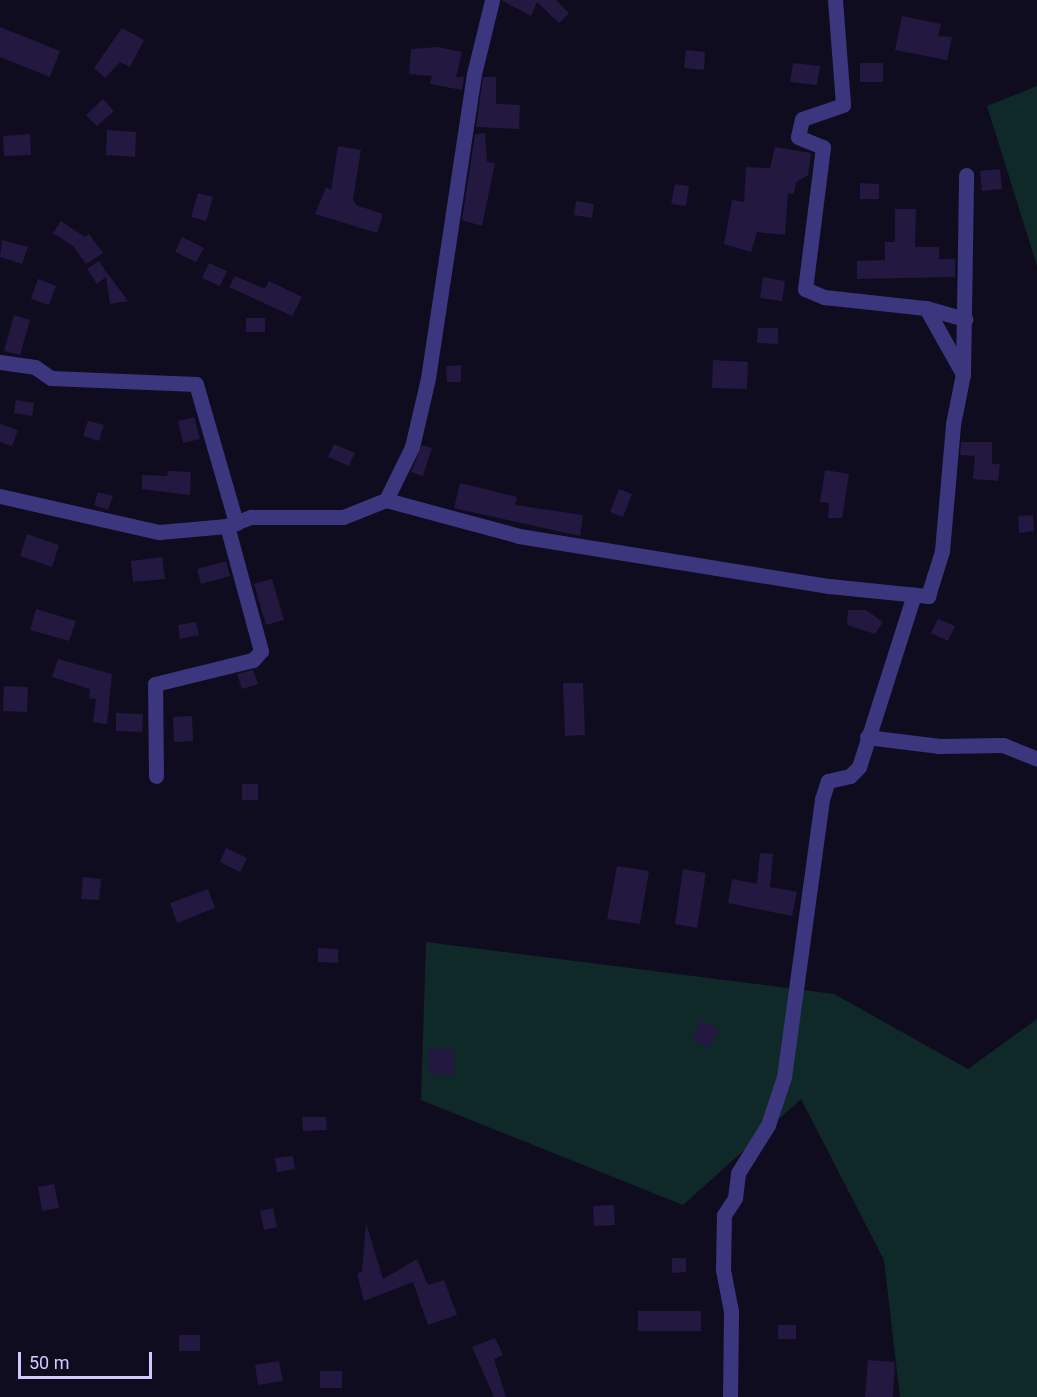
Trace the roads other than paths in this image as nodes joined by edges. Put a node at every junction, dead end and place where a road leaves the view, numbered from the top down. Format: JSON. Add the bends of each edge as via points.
{"nodes":[{"id":1,"x":492,"y":0,"type":"edge"},
{"id":2,"x":835,"y":0,"type":"edge"},
{"id":3,"x":966,"y":175,"type":"dead end"},
{"id":4,"x":926,"y":308,"type":"junction"},
{"id":5,"x":965,"y":319,"type":"junction"},
{"id":6,"x":0,"y":362,"type":"edge"},
{"id":7,"x":963,"y":374,"type":"junction"},
{"id":8,"x":0,"y":496,"type":"edge"},
{"id":9,"x":386,"y":500,"type":"junction"},
{"id":10,"x":232,"y":524,"type":"junction"},
{"id":11,"x":914,"y":595,"type":"junction"},
{"id":12,"x":867,"y":737,"type":"junction"},
{"id":13,"x":1037,"y":759,"type":"edge"},
{"id":14,"x":156,"y":777,"type":"dead end"},
{"id":15,"x":730,"y":1397,"type":"edge"}],
"edges":[{"from":1,"to":9,"type":"street","via":[[474,74],[428,378],[412,447]]},
{"from":2,"to":4,"type":"street","via":[[843,105],[802,119],[798,137],[823,147],[806,289],[824,297]]},
{"from":3,"to":5,"type":"street"},
{"from":4,"to":5,"type":"street"},
{"from":4,"to":7,"type":"street"},
{"from":5,"to":7,"type":"street"},
{"from":6,"to":10,"type":"street","via":[[35,367],[51,378],[195,384]]},
{"from":7,"to":11,"type":"street","via":[[953,423],[942,551],[928,596]]},
{"from":8,"to":10,"type":"street","via":[[159,531]]},
{"from":9,"to":10,"type":"street","via":[[343,517],[251,517]]},
{"from":9,"to":11,"type":"street","via":[[519,536]]},
{"from":10,"to":14,"type":"street","via":[[261,651],[253,660],[155,684]]},
{"from":11,"to":12,"type":"street"},
{"from":12,"to":13,"type":"street","via":[[939,746],[1003,745]]},
{"from":12,"to":15,"type":"street","via":[[859,767],[850,777],[828,781],[822,799],[784,1077],[768,1125],[738,1173],[735,1198],[724,1215],[723,1270],[731,1311]]}]}
